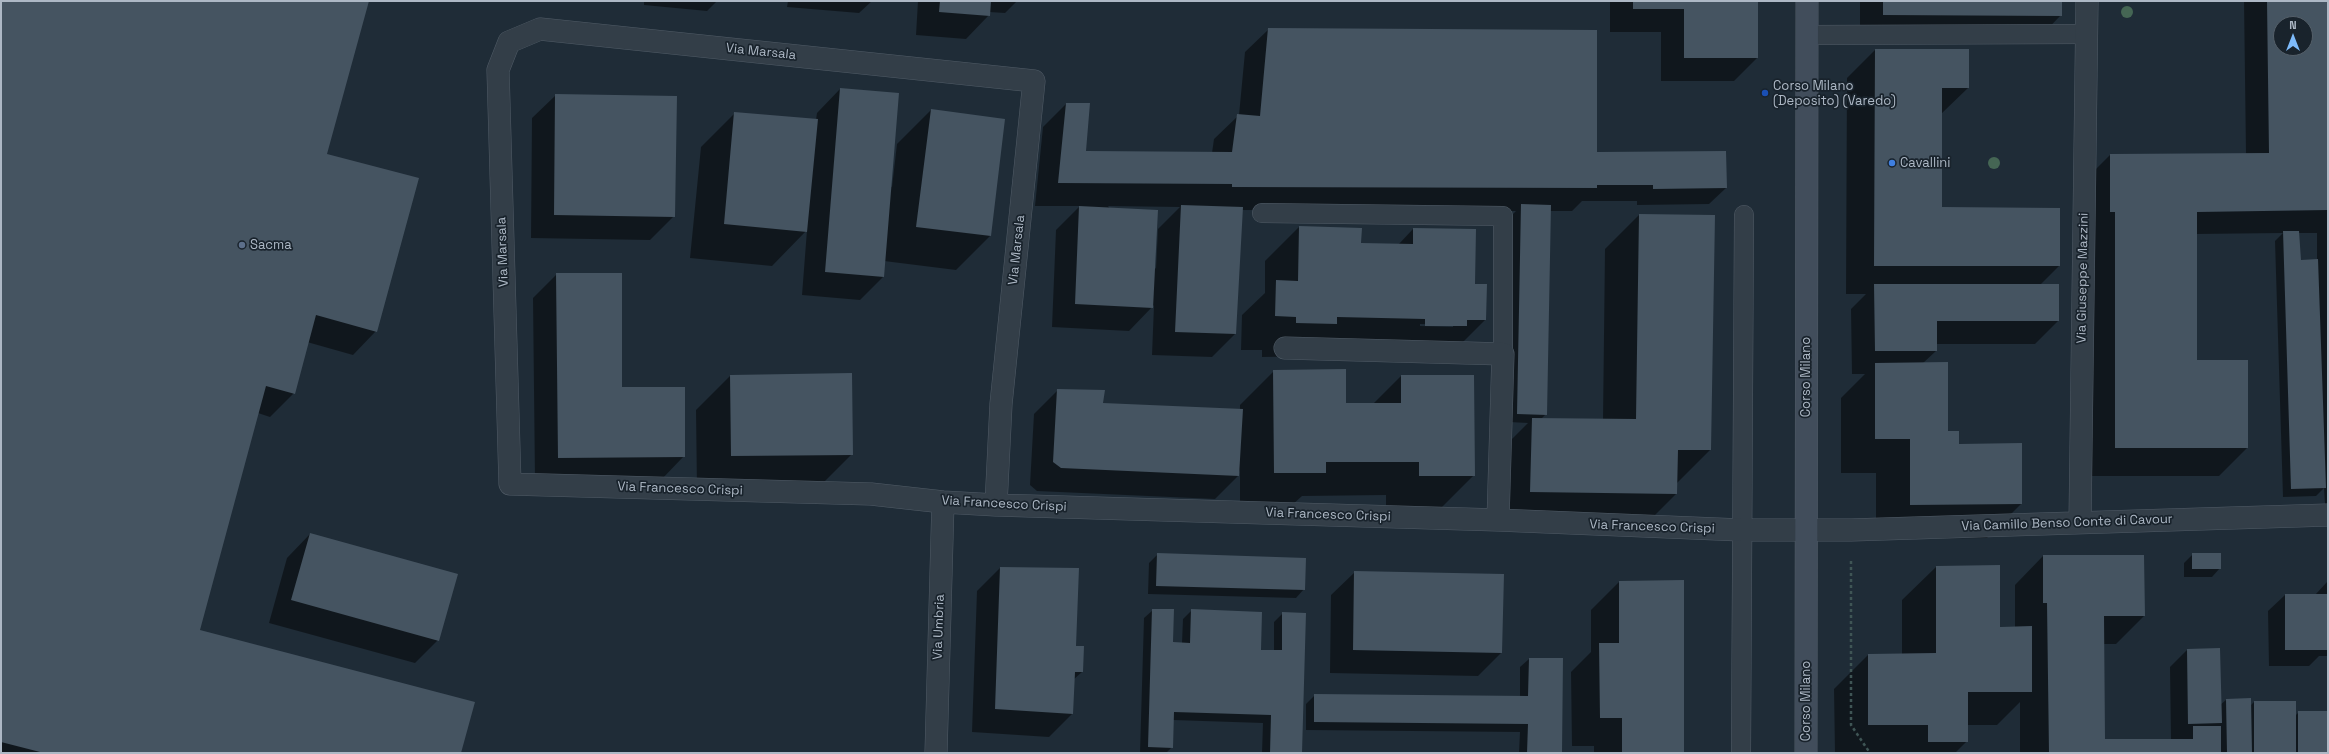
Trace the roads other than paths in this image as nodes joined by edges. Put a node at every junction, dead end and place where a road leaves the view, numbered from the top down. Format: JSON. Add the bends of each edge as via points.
{"nodes":[{"id":1,"x":1807,"y":1,"type":"edge"},
{"id":2,"x":2087,"y":1,"type":"edge"},
{"id":3,"x":2086,"y":34,"type":"junction"},
{"id":4,"x":1806,"y":35,"type":"junction"},
{"id":5,"x":1262,"y":213,"type":"dead end"},
{"id":6,"x":1744,"y":215,"type":"dead end"},
{"id":7,"x":1285,"y":348,"type":"dead end"},
{"id":8,"x":1503,"y":354,"type":"junction"},
{"id":9,"x":510,"y":484,"type":"joint"},
{"id":10,"x":943,"y":502,"type":"junction"},
{"id":11,"x":996,"y":505,"type":"junction"},
{"id":12,"x":2328,"y":515,"type":"edge"},
{"id":13,"x":1498,"y":520,"type":"junction"},
{"id":14,"x":2080,"y":522,"type":"junction"},
{"id":15,"x":1741,"y":530,"type":"junction"},
{"id":16,"x":1806,"y":530,"type":"junction"},
{"id":17,"x":936,"y":753,"type":"edge"},
{"id":18,"x":1741,"y":753,"type":"edge"},
{"id":19,"x":1806,"y":753,"type":"edge"}],
"edges":[{"from":1,"to":4,"type":"main road","name":"Corso Milano"},
{"from":2,"to":3,"type":"street","name":"Via Giuseppe Mazzini"},
{"from":3,"to":4,"type":"lane"},
{"from":3,"to":14,"type":"street","name":"Via Giuseppe Mazzini"},
{"from":4,"to":16,"type":"main road","name":"Corso Milano"},
{"from":5,"to":8,"type":"lane","via":[[1503,216]]},
{"from":6,"to":15,"type":"lane"},
{"from":7,"to":8,"type":"street"},
{"from":8,"to":13,"type":"street"},
{"from":9,"to":10,"type":"street","name":"Via Francesco Crispi","via":[[871,494]]},
{"from":9,"to":11,"type":"street","name":"Via Marsala","via":[[498,70],[509,42],[540,29],[1034,81],[1001,404]]},
{"from":10,"to":11,"type":"street","name":"Via Francesco Crispi"},
{"from":10,"to":17,"type":"street","name":"Via Umbria"},
{"from":11,"to":13,"type":"street","name":"Via Francesco Crispi"},
{"from":12,"to":14,"type":"street","name":"Via Camillo Benso Conte di Cavour"},
{"from":13,"to":15,"type":"street","name":"Via Francesco Crispi"},
{"from":14,"to":16,"type":"street","name":"Via Camillo Benso Conte di Cavour"},
{"from":15,"to":16,"type":"street","name":"Via Francesco Crispi"},
{"from":15,"to":18,"type":"lane"},
{"from":16,"to":19,"type":"main road","name":"Corso Milano"}]}
